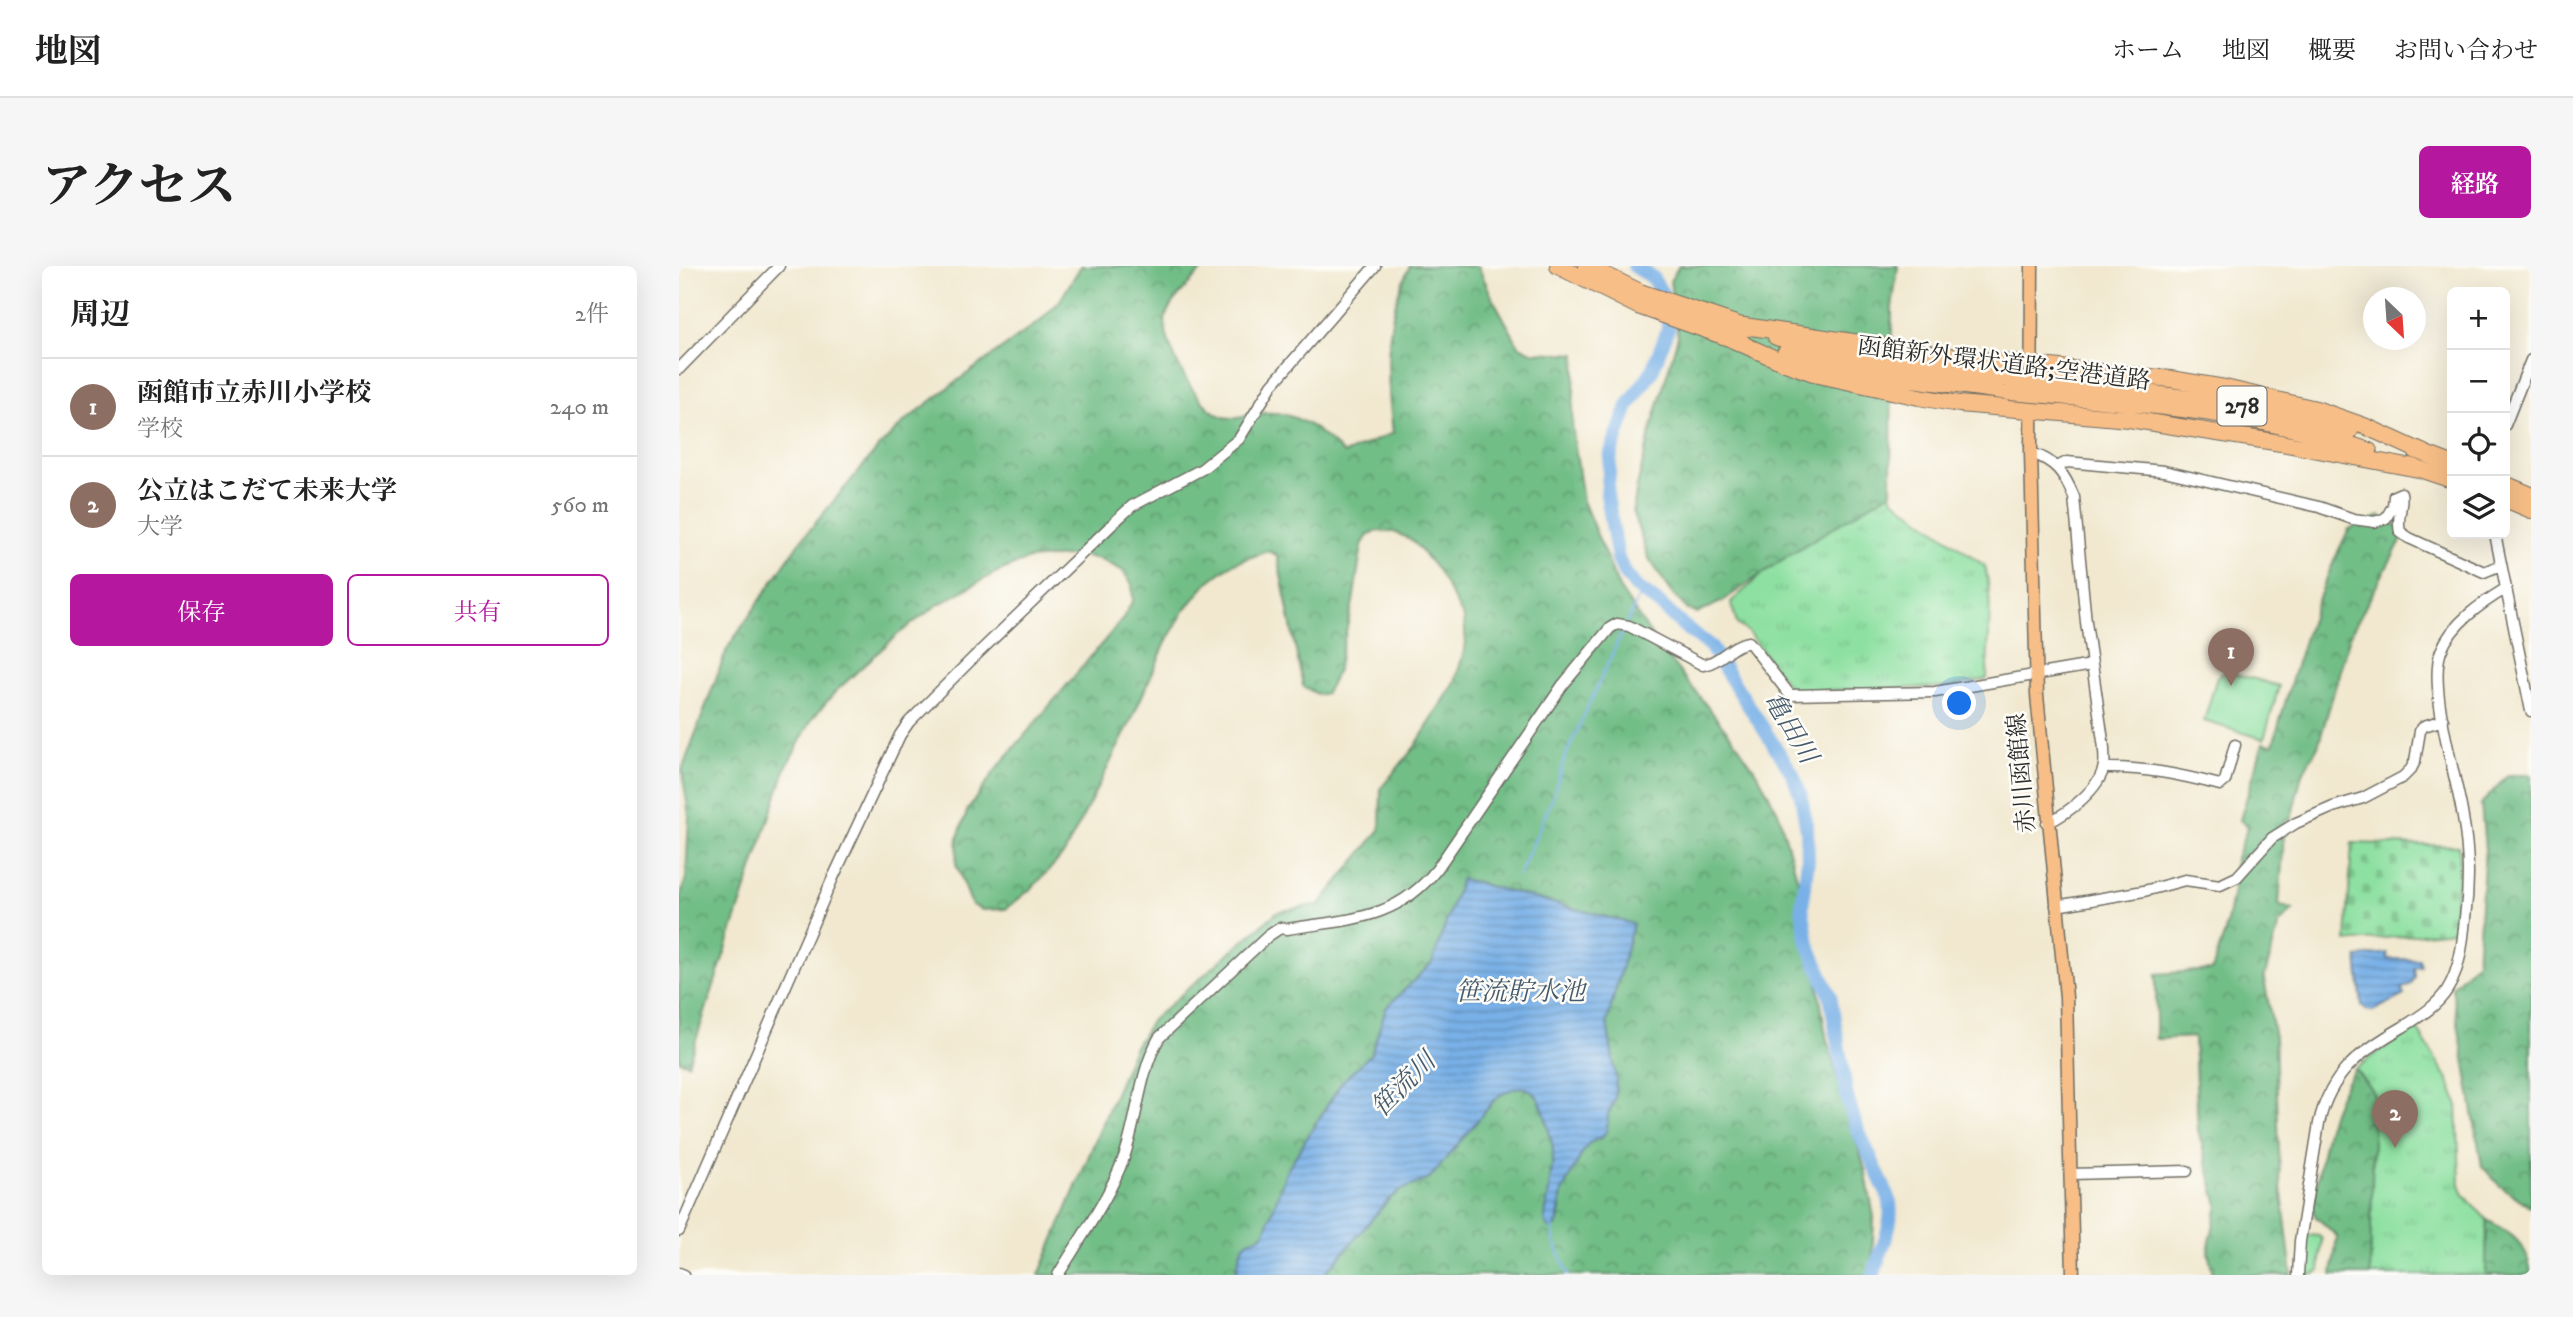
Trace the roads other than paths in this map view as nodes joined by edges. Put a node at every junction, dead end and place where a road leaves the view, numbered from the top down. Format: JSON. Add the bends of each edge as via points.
{"nodes":[{"id":1,"x":779,"y":266,"type":"edge"},
{"id":2,"x":1375,"y":266,"type":"edge"},
{"id":3,"x":1558,"y":266,"type":"edge"},
{"id":4,"x":1587,"y":266,"type":"edge"},
{"id":5,"x":2032,"y":266,"type":"edge"},
{"id":6,"x":1639,"y":299,"type":"junction"},
{"id":7,"x":1735,"y":332,"type":"junction"},
{"id":8,"x":2531,"y":360,"type":"edge"},
{"id":9,"x":2031,"y":366,"type":"junction"},
{"id":10,"x":679,"y":369,"type":"edge"},
{"id":11,"x":2057,"y":390,"type":"junction"},
{"id":12,"x":2031,"y":410,"type":"junction"},
{"id":13,"x":2510,"y":413,"type":"edge"},
{"id":14,"x":2031,"y":453,"type":"junction"},
{"id":15,"x":2424,"y":453,"type":"junction"},
{"id":16,"x":2447,"y":462,"type":"edge"},
{"id":17,"x":2057,"y":467,"type":"junction"},
{"id":18,"x":2418,"y":469,"type":"junction"},
{"id":19,"x":2447,"y":478,"type":"edge"},
{"id":20,"x":2510,"y":486,"type":"edge"},
{"id":21,"x":2531,"y":495,"type":"edge"},
{"id":22,"x":2510,"y":501,"type":"edge"},
{"id":23,"x":2531,"y":510,"type":"edge"},
{"id":24,"x":2496,"y":539,"type":"edge"},
{"id":25,"x":2501,"y":565,"type":"junction"},
{"id":26,"x":2505,"y":589,"type":"junction"},
{"id":27,"x":2092,"y":664,"type":"junction"},
{"id":28,"x":2036,"y":674,"type":"junction"},
{"id":29,"x":2531,"y":711,"type":"edge"},
{"id":30,"x":2443,"y":720,"type":"junction"},
{"id":31,"x":2235,"y":745,"type":"dead end"},
{"id":32,"x":2104,"y":768,"type":"junction"},
{"id":33,"x":2047,"y":823,"type":"junction"},
{"id":34,"x":2056,"y":906,"type":"junction"},
{"id":35,"x":2187,"y":1171,"type":"dead end"},
{"id":36,"x":2071,"y":1174,"type":"junction"},
{"id":37,"x":679,"y":1231,"type":"edge"},
{"id":38,"x":679,"y":1273,"type":"edge"},
{"id":39,"x":684,"y":1275,"type":"edge"},
{"id":40,"x":1058,"y":1275,"type":"edge"},
{"id":41,"x":2073,"y":1275,"type":"edge"},
{"id":42,"x":2298,"y":1275,"type":"edge"}],
"edges":[{"from":1,"to":10,"type":"street"},
{"from":2,"to":37,"type":"street","via":[[1272,384],[1239,439],[1202,470],[1132,506],[900,734]]},
{"from":3,"to":6,"type":"highway","name":"函館新外環状道路;空港道路","number":"278"},
{"from":4,"to":6,"type":"highway","name":"函館新外環状道路;空港道路","number":"278"},
{"from":5,"to":9,"type":"main road","name":"赤川函館線"},
{"from":6,"to":7,"type":"highway","name":"函館新外環状道路;空港道路","number":"278"},
{"from":7,"to":9,"type":"highway"},
{"from":7,"to":11,"type":"highway","name":"函館新外環状道路;空港道路","number":"278","bridge":true,"via":[[1874,374]]},
{"from":7,"to":12,"type":"highway","via":[[1785,363],[1819,375],[1959,404]]},
{"from":8,"to":13,"type":"street"},
{"from":9,"to":12,"type":"main road","name":"赤川函館線"},
{"from":9,"to":15,"type":"highway","via":[[2171,379],[2271,397],[2367,427]]},
{"from":11,"to":15,"type":"highway","name":"函館新外環状道路;空港道路","number":"278","via":[[2163,394],[2241,406]]},
{"from":11,"to":18,"type":"highway","name":"函館新外環状道路;空港道路","number":"278","via":[[2283,426]]},
{"from":12,"to":14,"type":"main road","name":"赤川函館線"},
{"from":12,"to":18,"type":"highway","via":[[2197,429]]},
{"from":14,"to":17,"type":"street"},
{"from":14,"to":28,"type":"main road","name":"赤川函館線"},
{"from":15,"to":16,"type":"highway","name":"函館新外環状道路;空港道路","number":"278"},
{"from":17,"to":25,"type":"street","via":[[2067,462],[2164,471],[2375,522],[2386,518],[2394,496],[2401,493],[2400,532],[2484,572]]},
{"from":17,"to":27,"type":"street","via":[[2077,509]]},
{"from":18,"to":19,"type":"highway","name":"函館新外環状道路;空港道路","number":"278"},
{"from":20,"to":21,"type":"highway"},
{"from":22,"to":23,"type":"highway"},
{"from":24,"to":25,"type":"street"},
{"from":25,"to":26,"type":"street"},
{"from":26,"to":29,"type":"street"},
{"from":26,"to":30,"type":"street","via":[[2469,615],[2442,649],[2437,675]]},
{"from":27,"to":28,"type":"street"},
{"from":27,"to":32,"type":"street"},
{"from":28,"to":33,"type":"main road","name":"赤川函館線"},
{"from":28,"to":40,"type":"street","via":[[1935,692],[1790,695],[1749,642],[1713,663],[1698,664],[1625,626],[1610,628],[1416,893],[1383,912],[1280,928],[1159,1038],[1123,1160]]},
{"from":30,"to":34,"type":"street","via":[[2420,731],[2415,761],[2403,777],[2363,799],[2296,823],[2272,838],[2237,877],[2220,886],[2185,880]]},
{"from":30,"to":42,"type":"street","via":[[2469,864],[2455,973],[2440,1000],[2355,1059],[2331,1089],[2319,1123]]},
{"from":31,"to":32,"type":"street","via":[[2220,785],[2130,767]]},
{"from":32,"to":33,"type":"street","via":[[2066,814]]},
{"from":33,"to":34,"type":"main road","name":"赤川函館線"},
{"from":34,"to":36,"type":"main road","name":"赤川函館線","via":[[2066,996]]},
{"from":35,"to":36,"type":"street"},
{"from":36,"to":41,"type":"main road","name":"赤川函館線"},
{"from":38,"to":39,"type":"street"}]}
